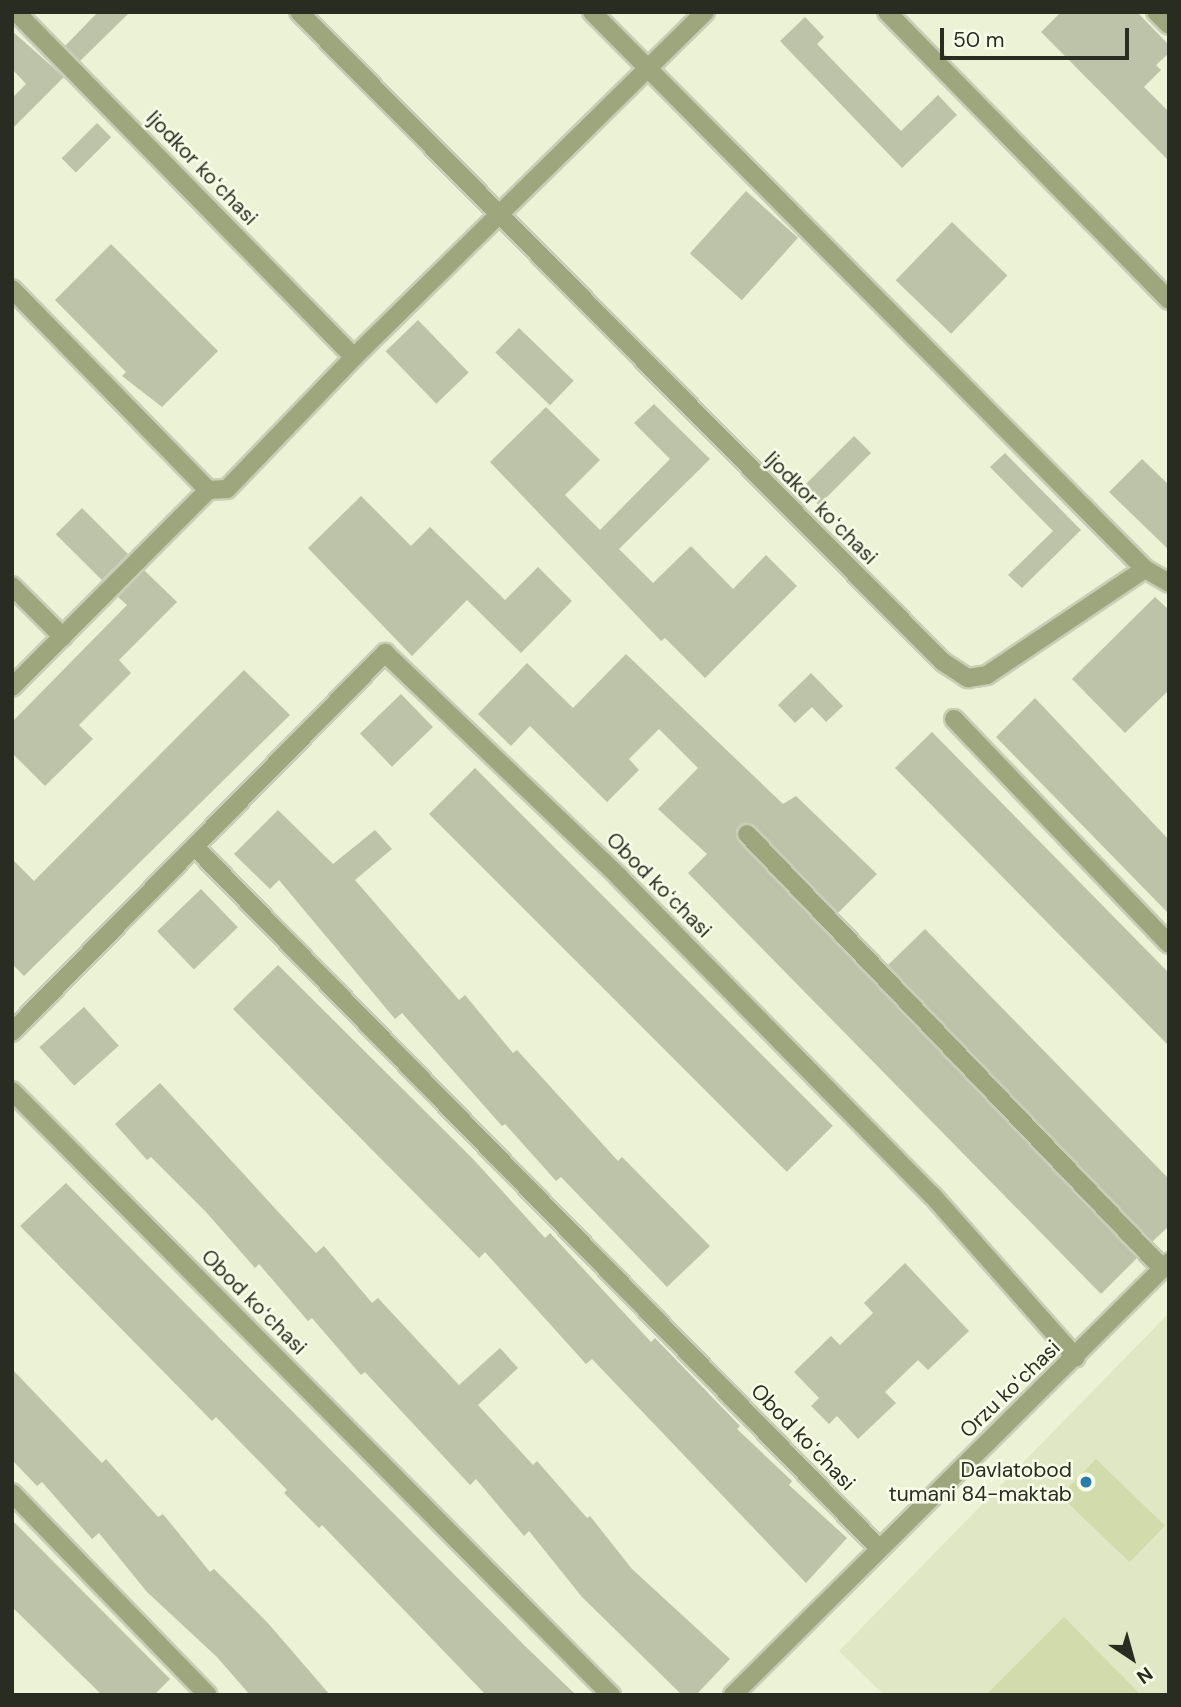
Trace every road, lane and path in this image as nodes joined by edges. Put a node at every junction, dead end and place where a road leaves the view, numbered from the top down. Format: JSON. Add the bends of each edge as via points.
{"nodes":[{"id":1,"x":16,"y":12,"type":"edge"},
{"id":2,"x":299,"y":12,"type":"edge"},
{"id":3,"x":592,"y":12,"type":"edge"},
{"id":4,"x":705,"y":12,"type":"edge"},
{"id":5,"x":887,"y":12,"type":"edge"},
{"id":6,"x":1156,"y":12,"type":"edge"},
{"id":7,"x":1169,"y":25,"type":"edge"},
{"id":8,"x":647,"y":69,"type":"junction"},
{"id":9,"x":498,"y":217,"type":"junction"},
{"id":10,"x":12,"y":289,"type":"edge"},
{"id":11,"x":1169,"y":300,"type":"edge"},
{"id":12,"x":354,"y":357,"type":"junction"},
{"id":13,"x":208,"y":491,"type":"junction"},
{"id":14,"x":1158,"y":576,"type":"edge"},
{"id":15,"x":12,"y":586,"type":"edge"},
{"id":16,"x":63,"y":638,"type":"junction"},
{"id":17,"x":12,"y":687,"type":"edge"},
{"id":18,"x":954,"y":719,"type":"dead end"},
{"id":19,"x":747,"y":834,"type":"dead end"},
{"id":20,"x":196,"y":848,"type":"junction"},
{"id":21,"x":1169,"y":944,"type":"edge"},
{"id":22,"x":12,"y":1032,"type":"edge"},
{"id":23,"x":12,"y":1091,"type":"edge"},
{"id":24,"x":1166,"y":1265,"type":"edge"},
{"id":25,"x":1076,"y":1358,"type":"junction"},
{"id":26,"x":12,"y":1493,"type":"edge"},
{"id":27,"x":878,"y":1547,"type":"junction"},
{"id":28,"x":208,"y":1695,"type":"edge"},
{"id":29,"x":611,"y":1695,"type":"edge"},
{"id":30,"x":733,"y":1695,"type":"edge"}],
"edges":[{"from":1,"to":12,"type":"street","name":"Ijodkor koʻchasi"},
{"from":2,"to":9,"type":"street","name":"Ijodkor koʻchasi"},
{"from":3,"to":8,"type":"street","name":"Ijodkor koʻchasi"},
{"from":4,"to":8,"type":"street"},
{"from":5,"to":11,"type":"street"},
{"from":6,"to":7,"type":"street"},
{"from":8,"to":9,"type":"street"},
{"from":8,"to":14,"type":"street","name":"Ijodkor koʻchasi"},
{"from":9,"to":12,"type":"street"},
{"from":9,"to":14,"type":"street","name":"Ijodkor koʻchasi","via":[[943,662],[968,678],[987,675]]},
{"from":10,"to":13,"type":"street"},
{"from":12,"to":13,"type":"street","via":[[227,489]]},
{"from":13,"to":16,"type":"street"},
{"from":15,"to":16,"type":"street"},
{"from":16,"to":17,"type":"street"},
{"from":18,"to":21,"type":"street"},
{"from":19,"to":24,"type":"street"},
{"from":20,"to":22,"type":"street","name":"Obod koʻchasi"},
{"from":20,"to":25,"type":"street","name":"Obod koʻchasi","via":[[385,653],[619,877],[922,1185]]},
{"from":20,"to":27,"type":"street","name":"Obod koʻchasi"},
{"from":23,"to":29,"type":"street","name":"Obod koʻchasi"},
{"from":24,"to":25,"type":"street","name":"Orzu koʻchasi"},
{"from":25,"to":27,"type":"street","name":"Orzu koʻchasi"},
{"from":26,"to":28,"type":"street"},
{"from":27,"to":30,"type":"street","name":"Orzu koʻchasi"}]}
